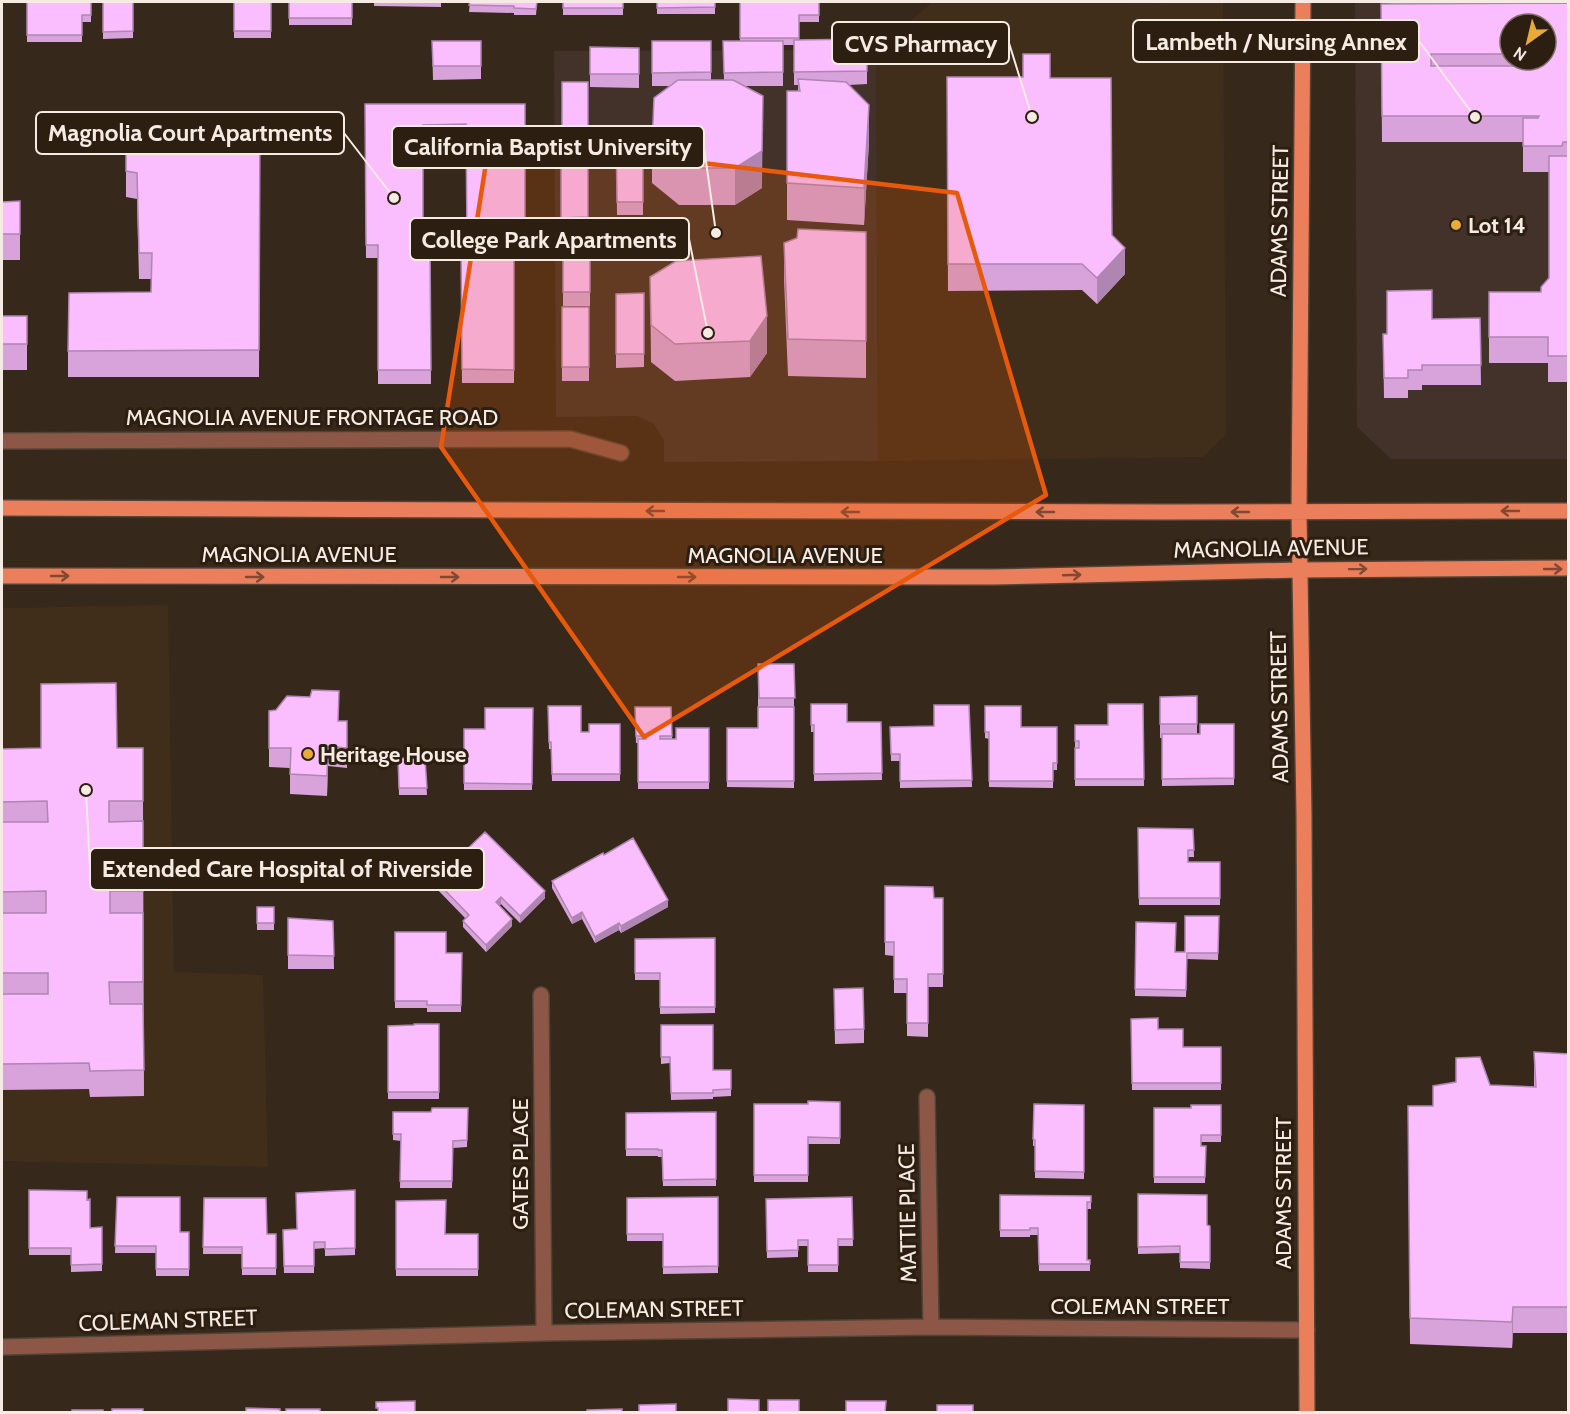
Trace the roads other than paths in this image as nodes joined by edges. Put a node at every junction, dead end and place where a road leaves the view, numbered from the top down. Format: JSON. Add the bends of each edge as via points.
{"nodes":[{"id":1,"x":1303,"y":2,"type":"edge"},
{"id":2,"x":2,"y":441,"type":"edge"},
{"id":3,"x":621,"y":453,"type":"dead end"},
{"id":4,"x":2,"y":508,"type":"edge"},
{"id":5,"x":1569,"y":511,"type":"edge"},
{"id":6,"x":1299,"y":513,"type":"junction"},
{"id":7,"x":1569,"y":568,"type":"edge"},
{"id":8,"x":1299,"y":570,"type":"junction"},
{"id":9,"x":2,"y":576,"type":"edge"},
{"id":10,"x":541,"y":994,"type":"dead end"},
{"id":11,"x":927,"y":1097,"type":"dead end"},
{"id":12,"x":931,"y":1327,"type":"junction"},
{"id":13,"x":1307,"y":1330,"type":"junction"},
{"id":14,"x":544,"y":1333,"type":"junction"},
{"id":15,"x":2,"y":1347,"type":"edge"},
{"id":16,"x":1307,"y":1413,"type":"edge"}],
"edges":[{"from":1,"to":6,"type":"main road","name":"ADAMS STREET"},
{"from":2,"to":3,"type":"street","name":"MAGNOLIA AVENUE FRONTAGE ROAD","via":[[570,439]]},
{"from":6,"to":4,"type":"main road","name":"MAGNOLIA AVENUE","one_way":true},
{"from":5,"to":6,"type":"main road","name":"MAGNOLIA AVENUE","one_way":true},
{"from":6,"to":8,"type":"main road","name":"ADAMS STREET"},
{"from":8,"to":7,"type":"main road","name":"MAGNOLIA AVENUE","one_way":true},
{"from":9,"to":8,"type":"main road","name":"MAGNOLIA AVENUE","one_way":true,"via":[[993,578]]},
{"from":8,"to":13,"type":"main road","name":"ADAMS STREET"},
{"from":10,"to":14,"type":"street","name":"GATES PLACE"},
{"from":11,"to":12,"type":"street","name":"MATTIE PLACE"},
{"from":12,"to":13,"type":"street","name":"COLEMAN STREET"},
{"from":12,"to":14,"type":"street","name":"COLEMAN STREET"},
{"from":13,"to":16,"type":"main road","name":"ADAMS STREET"},
{"from":14,"to":15,"type":"street","name":"COLEMAN STREET"}]}
